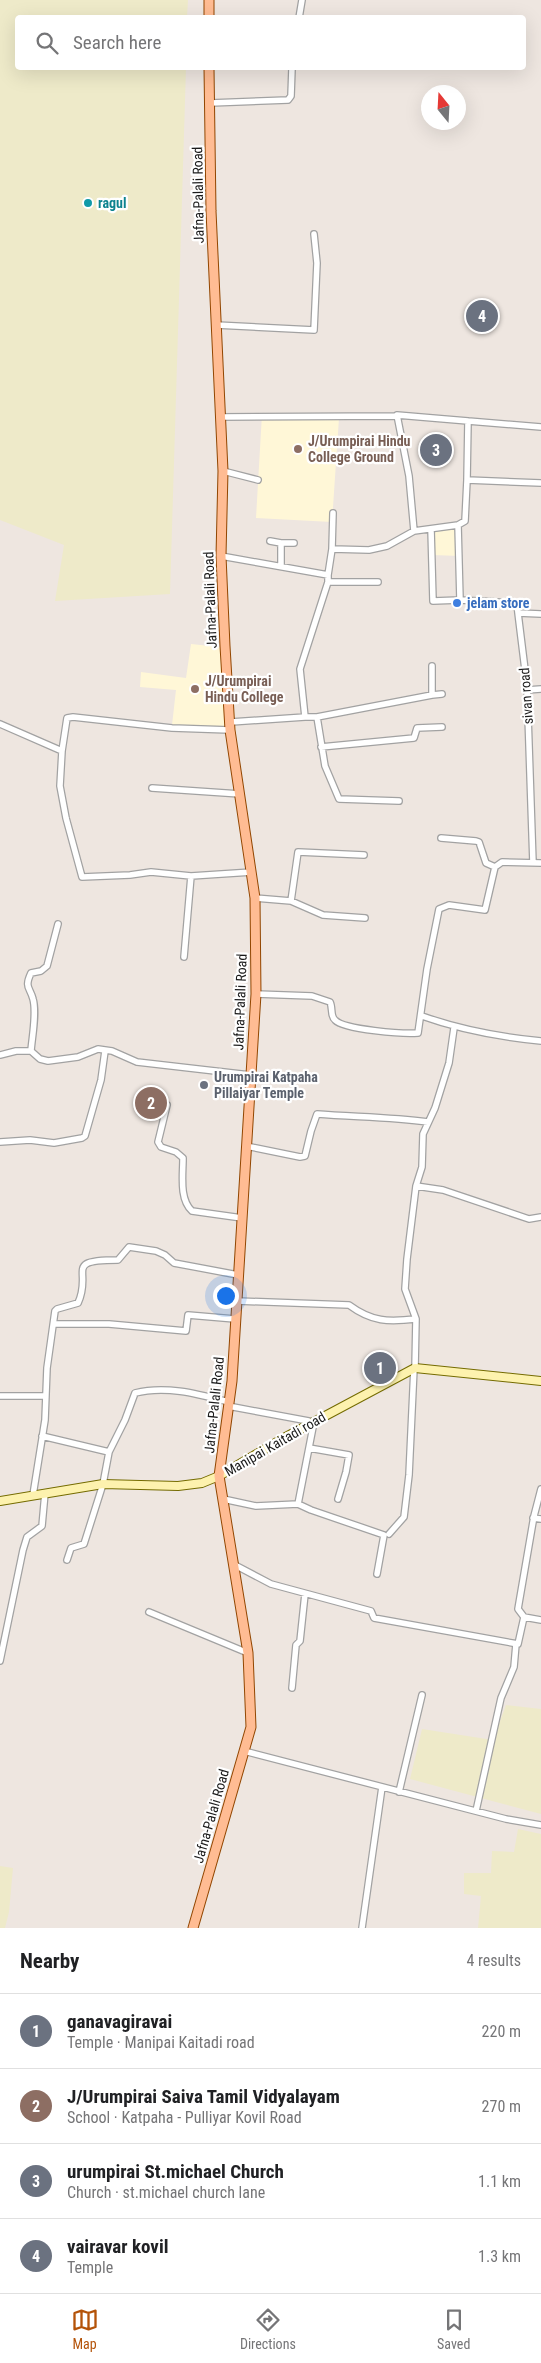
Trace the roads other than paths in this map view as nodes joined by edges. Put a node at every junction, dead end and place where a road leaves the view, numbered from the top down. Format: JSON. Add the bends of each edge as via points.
{"nodes":[{"id":1,"x":208,"y":0,"type":"edge"},
{"id":2,"x":302,"y":0,"type":"edge"},
{"id":3,"x":209,"y":15,"type":"edge"},
{"id":4,"x":300,"y":15,"type":"edge"},
{"id":5,"x":209,"y":70,"type":"edge"},
{"id":6,"x":292,"y":70,"type":"edge"},
{"id":7,"x":210,"y":103,"type":"junction"},
{"id":8,"x":314,"y":234,"type":"dead end"},
{"id":9,"x":216,"y":325,"type":"junction"},
{"id":10,"x":398,"y":416,"type":"junction"},
{"id":11,"x":220,"y":417,"type":"junction"},
{"id":12,"x":468,"y":421,"type":"junction"},
{"id":13,"x":541,"y":427,"type":"edge"},
{"id":14,"x":222,"y":471,"type":"junction"},
{"id":15,"x":258,"y":480,"type":"dead end"},
{"id":16,"x":467,"y":480,"type":"junction"},
{"id":17,"x":541,"y":483,"type":"edge"},
{"id":18,"x":333,"y":513,"type":"dead end"},
{"id":19,"x":458,"y":525,"type":"junction"},
{"id":20,"x":431,"y":529,"type":"junction"},
{"id":21,"x":414,"y":531,"type":"junction"},
{"id":22,"x":270,"y":541,"type":"dead end"},
{"id":23,"x":281,"y":542,"type":"junction"},
{"id":24,"x":294,"y":543,"type":"dead end"},
{"id":25,"x":332,"y":549,"type":"junction"},
{"id":26,"x":221,"y":556,"type":"junction"},
{"id":27,"x":281,"y":566,"type":"junction"},
{"id":28,"x":328,"y":575,"type":"junction"},
{"id":29,"x":328,"y":582,"type":"junction"},
{"id":30,"x":378,"y":582,"type":"dead end"},
{"id":31,"x":460,"y":600,"type":"junction"},
{"id":32,"x":518,"y":613,"type":"junction"},
{"id":33,"x":541,"y":614,"type":"edge"},
{"id":34,"x":432,"y":666,"type":"dead end"},
{"id":35,"x":541,"y":689,"type":"edge"},
{"id":36,"x":527,"y":690,"type":"junction"},
{"id":37,"x":442,"y":694,"type":"dead end"},
{"id":38,"x":432,"y":695,"type":"junction"},
{"id":39,"x":305,"y":717,"type":"junction"},
{"id":40,"x":317,"y":717,"type":"junction"},
{"id":41,"x":0,"y":724,"type":"edge"},
{"id":42,"x":231,"y":726,"type":"junction"},
{"id":43,"x":442,"y":727,"type":"dead end"},
{"id":44,"x":321,"y":747,"type":"junction"},
{"id":45,"x":62,"y":751,"type":"junction"},
{"id":46,"x":152,"y":788,"type":"dead end"},
{"id":47,"x":240,"y":794,"type":"junction"},
{"id":48,"x":399,"y":800,"type":"dead end"},
{"id":49,"x":441,"y":838,"type":"dead end"},
{"id":50,"x":364,"y":855,"type":"dead end"},
{"id":51,"x":532,"y":863,"type":"junction"},
{"id":52,"x":541,"y":863,"type":"edge"},
{"id":53,"x":495,"y":868,"type":"junction"},
{"id":54,"x":252,"y":872,"type":"junction"},
{"id":55,"x":191,"y":876,"type":"junction"},
{"id":56,"x":255,"y":898,"type":"junction"},
{"id":57,"x":291,"y":901,"type":"junction"},
{"id":58,"x":365,"y":918,"type":"dead end"},
{"id":59,"x":58,"y":924,"type":"dead end"},
{"id":60,"x":184,"y":957,"type":"dead end"},
{"id":61,"x":256,"y":994,"type":"junction"},
{"id":62,"x":422,"y":1016,"type":"junction"},
{"id":63,"x":454,"y":1028,"type":"junction"},
{"id":64,"x":541,"y":1042,"type":"edge"},
{"id":65,"x":105,"y":1051,"type":"junction"},
{"id":66,"x":31,"y":1052,"type":"junction"},
{"id":67,"x":0,"y":1055,"type":"edge"},
{"id":68,"x":250,"y":1075,"type":"junction"},
{"id":69,"x":166,"y":1105,"type":"dead end"},
{"id":70,"x":428,"y":1122,"type":"junction"},
{"id":71,"x":0,"y":1142,"type":"edge"},
{"id":72,"x":246,"y":1146,"type":"junction"},
{"id":73,"x":416,"y":1186,"type":"junction"},
{"id":74,"x":242,"y":1218,"type":"junction"},
{"id":75,"x":541,"y":1218,"type":"edge"},
{"id":76,"x":238,"y":1276,"type":"junction"},
{"id":77,"x":236,"y":1301,"type":"junction"},
{"id":78,"x":235,"y":1319,"type":"junction"},
{"id":79,"x":416,"y":1319,"type":"junction"},
{"id":80,"x":54,"y":1324,"type":"junction"},
{"id":81,"x":415,"y":1368,"type":"junction"},
{"id":82,"x":541,"y":1381,"type":"edge"},
{"id":83,"x":0,"y":1396,"type":"edge"},
{"id":84,"x":45,"y":1396,"type":"junction"},
{"id":85,"x":228,"y":1404,"type":"junction"},
{"id":86,"x":314,"y":1422,"type":"junction"},
{"id":87,"x":42,"y":1436,"type":"junction"},
{"id":88,"x":309,"y":1448,"type":"junction"},
{"id":89,"x":109,"y":1452,"type":"junction"},
{"id":90,"x":219,"y":1476,"type":"junction"},
{"id":91,"x":103,"y":1484,"type":"junction"},
{"id":92,"x":541,"y":1489,"type":"edge"},
{"id":93,"x":45,"y":1493,"type":"junction"},
{"id":94,"x":33,"y":1495,"type":"junction"},
{"id":95,"x":223,"y":1499,"type":"junction"},
{"id":96,"x":338,"y":1500,"type":"dead end"},
{"id":97,"x":0,"y":1501,"type":"edge"},
{"id":98,"x":298,"y":1504,"type":"junction"},
{"id":99,"x":534,"y":1518,"type":"junction"},
{"id":100,"x":541,"y":1519,"type":"edge"},
{"id":101,"x":389,"y":1534,"type":"dead end"},
{"id":102,"x":68,"y":1560,"type":"dead end"},
{"id":103,"x":233,"y":1564,"type":"junction"},
{"id":104,"x":377,"y":1574,"type":"dead end"},
{"id":105,"x":305,"y":1594,"type":"junction"},
{"id":106,"x":149,"y":1612,"type":"dead end"},
{"id":107,"x":524,"y":1617,"type":"junction"},
{"id":108,"x":541,"y":1620,"type":"edge"},
{"id":109,"x":516,"y":1644,"type":"junction"},
{"id":110,"x":248,"y":1653,"type":"junction"},
{"id":111,"x":0,"y":1661,"type":"edge"},
{"id":112,"x":292,"y":1688,"type":"dead end"},
{"id":113,"x":422,"y":1695,"type":"dead end"},
{"id":114,"x":244,"y":1751,"type":"junction"},
{"id":115,"x":382,"y":1787,"type":"junction"},
{"id":116,"x":399,"y":1792,"type":"junction"},
{"id":117,"x":476,"y":1811,"type":"junction"},
{"id":118,"x":541,"y":1825,"type":"edge"},
{"id":119,"x":192,"y":1928,"type":"edge"},
{"id":120,"x":362,"y":1928,"type":"edge"}],
"edges":[{"from":1,"to":3,"type":"main road"},
{"from":2,"to":4,"type":"street"},
{"from":5,"to":7,"type":"main road","name":"Jafna-Palali Road"},
{"from":6,"to":7,"type":"street","via":[[288,100]]},
{"from":7,"to":9,"type":"main road","name":"Jafna-Palali Road"},
{"from":8,"to":9,"type":"street","via":[[317,264],[314,330]]},
{"from":9,"to":11,"type":"main road","name":"Jafna-Palali Road"},
{"from":10,"to":11,"type":"street"},
{"from":10,"to":12,"type":"street"},
{"from":10,"to":21,"type":"street","via":[[409,476]]},
{"from":11,"to":14,"type":"main road","name":"Jafna-Palali Road"},
{"from":12,"to":13,"type":"street"},
{"from":12,"to":16,"type":"street"},
{"from":14,"to":15,"type":"street"},
{"from":14,"to":26,"type":"main road","name":"Jafna-Palali Road"},
{"from":16,"to":17,"type":"street"},
{"from":16,"to":19,"type":"street","via":[[465,521]]},
{"from":18,"to":25,"type":"street"},
{"from":19,"to":20,"type":"street"},
{"from":19,"to":31,"type":"street"},
{"from":20,"to":21,"type":"street"},
{"from":20,"to":31,"type":"street","via":[[433,601]]},
{"from":21,"to":25,"type":"street","via":[[387,546],[369,550]]},
{"from":22,"to":23,"type":"street"},
{"from":23,"to":24,"type":"street"},
{"from":23,"to":27,"type":"street"},
{"from":25,"to":28,"type":"street"},
{"from":26,"to":27,"type":"street"},
{"from":26,"to":42,"type":"main road","name":"Jafna-Palali Road"},
{"from":27,"to":28,"type":"street"},
{"from":28,"to":29,"type":"street"},
{"from":29,"to":30,"type":"street"},
{"from":29,"to":39,"type":"street","via":[[300,669]]},
{"from":31,"to":32,"type":"street","via":[[517,603]]},
{"from":32,"to":33,"type":"street"},
{"from":32,"to":36,"type":"street","name":"sivan road"},
{"from":34,"to":38,"type":"street"},
{"from":35,"to":36,"type":"street"},
{"from":36,"to":51,"type":"street","name":"sivan road"},
{"from":37,"to":38,"type":"street"},
{"from":38,"to":40,"type":"street"},
{"from":39,"to":40,"type":"street"},
{"from":39,"to":42,"type":"street"},
{"from":40,"to":44,"type":"street"},
{"from":41,"to":45,"type":"street"},
{"from":42,"to":45,"type":"street","via":[[172,728],[73,717],[67,718],[65,723]]},
{"from":42,"to":47,"type":"main road","name":"Jafna-Palali Road"},
{"from":43,"to":44,"type":"street","via":[[417,728],[414,738]]},
{"from":44,"to":48,"type":"street","via":[[339,799]]},
{"from":45,"to":55,"type":"street","via":[[60,786],[82,878],[151,872]]},
{"from":46,"to":47,"type":"street"},
{"from":47,"to":54,"type":"main road","name":"Jafna-Palali Road"},
{"from":49,"to":53,"type":"street","via":[[479,842],[486,863]]},
{"from":50,"to":57,"type":"street","via":[[298,852]]},
{"from":51,"to":52,"type":"street"},
{"from":51,"to":53,"type":"street","via":[[502,862]]},
{"from":53,"to":62,"type":"street","via":[[485,910],[449,905],[439,909]]},
{"from":54,"to":55,"type":"street"},
{"from":54,"to":56,"type":"main road","name":"Jafna-Palali Road"},
{"from":55,"to":60,"type":"street"},
{"from":56,"to":57,"type":"street"},
{"from":56,"to":61,"type":"main road","name":"Jafna-Palali Road"},
{"from":57,"to":58,"type":"street","via":[[323,915]]},
{"from":59,"to":66,"type":"street","via":[[46,966],[42,971],[31,973],[27,981],[33,999]]},
{"from":61,"to":62,"type":"street","via":[[312,996],[330,1002],[336,1022],[408,1034],[418,1033]]},
{"from":61,"to":68,"type":"main road","name":"Jafna-Palali Road"},
{"from":62,"to":63,"type":"street"},
{"from":63,"to":64,"type":"street"},
{"from":63,"to":70,"type":"street","via":[[449,1063]]},
{"from":65,"to":66,"type":"street","via":[[98,1049],[78,1057],[48,1061]]},
{"from":65,"to":68,"type":"street","via":[[137,1062]]},
{"from":65,"to":71,"type":"street","via":[[86,1136],[54,1143],[30,1140]]},
{"from":66,"to":67,"type":"street"},
{"from":68,"to":72,"type":"main road","name":"Jafna-Palali Road"},
{"from":69,"to":74,"type":"street","via":[[158,1142],[161,1147],[184,1158],[186,1206],[192,1211]]},
{"from":70,"to":72,"type":"street","via":[[317,1114],[305,1156]]},
{"from":70,"to":73,"type":"street","via":[[423,1134],[422,1167]]},
{"from":72,"to":74,"type":"main road","name":"Jafna-Palali Road"},
{"from":73,"to":75,"type":"street","via":[[443,1190],[530,1219]]},
{"from":73,"to":79,"type":"street","via":[[405,1290]]},
{"from":74,"to":76,"type":"main road","name":"Jafna-Palali Road"},
{"from":76,"to":77,"type":"main road","name":"Jafna-Palali Road"},
{"from":76,"to":80,"type":"street","via":[[174,1263],[156,1251],[129,1247],[118,1260],[86,1263],[82,1270],[78,1303],[57,1309]]},
{"from":77,"to":78,"type":"main road","name":"Jafna-Palali Road"},
{"from":77,"to":79,"type":"street","via":[[349,1306],[363,1316],[378,1320]]},
{"from":78,"to":80,"type":"street","via":[[188,1315],[186,1331],[109,1324]]},
{"from":78,"to":85,"type":"main road","name":"Jafna-Palali Road"},
{"from":79,"to":81,"type":"street"},
{"from":80,"to":84,"type":"street"},
{"from":81,"to":82,"type":"main road"},
{"from":81,"to":86,"type":"main road","name":"Manipai Kaitadi road"},
{"from":81,"to":101,"type":"street","via":[[404,1517]]},
{"from":83,"to":84,"type":"street"},
{"from":84,"to":87,"type":"street"},
{"from":85,"to":86,"type":"street"},
{"from":85,"to":89,"type":"street","via":[[187,1392],[148,1390],[135,1393]]},
{"from":85,"to":90,"type":"main road","name":"Jafna-Palali Road"},
{"from":86,"to":88,"type":"street"},
{"from":86,"to":90,"type":"main road","name":"Manipai Kaitadi road"},
{"from":87,"to":89,"type":"street"},
{"from":87,"to":94,"type":"street"},
{"from":88,"to":96,"type":"street","via":[[349,1455]]},
{"from":88,"to":98,"type":"street"},
{"from":89,"to":91,"type":"street"},
{"from":90,"to":91,"type":"main road","name":"Manipai Kaitadi road","via":[[189,1485]]},
{"from":90,"to":95,"type":"main road","name":"Jafna-Palali Road"},
{"from":91,"to":93,"type":"main road","name":"Manipai Kaitadi road"},
{"from":91,"to":102,"type":"street","via":[[84,1544],[71,1548]]},
{"from":92,"to":99,"type":"street"},
{"from":93,"to":94,"type":"main road","name":"Manipai Kaitadi road"},
{"from":93,"to":111,"type":"street","via":[[42,1526],[27,1537],[23,1550]]},
{"from":94,"to":97,"type":"main road","name":"Manipai Kaitadi road"},
{"from":95,"to":98,"type":"street","via":[[256,1506]]},
{"from":95,"to":103,"type":"main road","name":"Jafna-Palali Road"},
{"from":98,"to":104,"type":"street","via":[[384,1535]]},
{"from":99,"to":100,"type":"street"},
{"from":99,"to":107,"type":"street","via":[[518,1609]]},
{"from":103,"to":105,"type":"street","via":[[271,1584]]},
{"from":103,"to":110,"type":"main road","name":"Jafna-Palali Road"},
{"from":105,"to":109,"type":"street","via":[[371,1611],[374,1618]]},
{"from":105,"to":112,"type":"street"},
{"from":106,"to":110,"type":"street"},
{"from":107,"to":108,"type":"street"},
{"from":107,"to":109,"type":"street"},
{"from":109,"to":117,"type":"street","via":[[514,1667],[501,1698]]},
{"from":110,"to":114,"type":"main road","name":"Jafna-Palali Road","via":[[250,1727]]},
{"from":113,"to":116,"type":"street"},
{"from":114,"to":115,"type":"street"},
{"from":114,"to":119,"type":"main road","name":"Jafna-Palali Road"},
{"from":115,"to":116,"type":"street"},
{"from":115,"to":120,"type":"street"},
{"from":116,"to":117,"type":"street"},
{"from":117,"to":118,"type":"street"}]}
